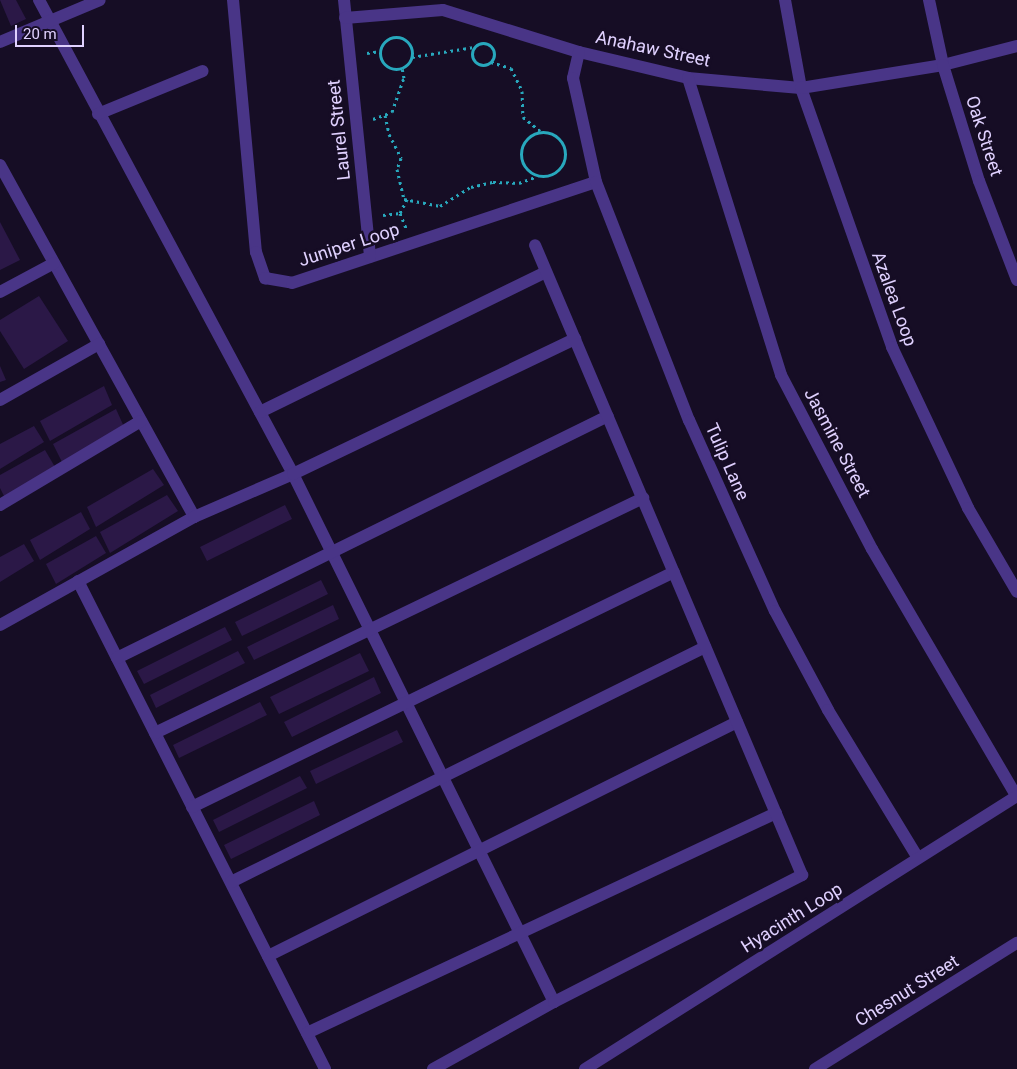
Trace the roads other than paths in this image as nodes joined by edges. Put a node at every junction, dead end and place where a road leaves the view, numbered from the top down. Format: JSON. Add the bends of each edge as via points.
{"nodes":[{"id":1,"x":39,"y":0,"type":"edge"},
{"id":2,"x":100,"y":0,"type":"edge"},
{"id":3,"x":233,"y":0,"type":"edge"},
{"id":4,"x":344,"y":0,"type":"edge"},
{"id":5,"x":785,"y":0,"type":"edge"},
{"id":6,"x":928,"y":0,"type":"edge"},
{"id":7,"x":344,"y":18,"type":"junction"},
{"id":8,"x":48,"y":22,"type":"junction"},
{"id":9,"x":0,"y":42,"type":"edge"},
{"id":10,"x":1017,"y":46,"type":"edge"},
{"id":11,"x":579,"y":52,"type":"junction"},
{"id":12,"x":943,"y":66,"type":"junction"},
{"id":13,"x":203,"y":72,"type":"dead end"},
{"id":14,"x":688,"y":78,"type":"junction"},
{"id":15,"x":801,"y":88,"type":"junction"},
{"id":16,"x":98,"y":114,"type":"junction"},
{"id":17,"x":2,"y":173,"type":"edge"},
{"id":18,"x":596,"y":182,"type":"junction"},
{"id":19,"x":535,"y":245,"type":"dead end"},
{"id":20,"x":370,"y":257,"type":"junction"},
{"id":21,"x":54,"y":263,"type":"junction"},
{"id":22,"x":546,"y":272,"type":"junction"},
{"id":23,"x":1017,"y":280,"type":"edge"},
{"id":24,"x":0,"y":292,"type":"edge"},
{"id":25,"x":575,"y":339,"type":"junction"},
{"id":26,"x":99,"y":344,"type":"junction"},
{"id":27,"x":0,"y":400,"type":"edge"},
{"id":28,"x":260,"y":412,"type":"junction"},
{"id":29,"x":608,"y":416,"type":"junction"},
{"id":30,"x":141,"y":421,"type":"junction"},
{"id":31,"x":293,"y":474,"type":"junction"},
{"id":32,"x":643,"y":498,"type":"junction"},
{"id":33,"x":0,"y":505,"type":"edge"},
{"id":34,"x":194,"y":517,"type":"junction"},
{"id":35,"x":332,"y":552,"type":"junction"},
{"id":36,"x":674,"y":572,"type":"junction"},
{"id":37,"x":78,"y":581,"type":"junction"},
{"id":38,"x":1017,"y":592,"type":"edge"},
{"id":39,"x":0,"y":625,"type":"edge"},
{"id":40,"x":370,"y":630,"type":"junction"},
{"id":41,"x":705,"y":647,"type":"junction"},
{"id":42,"x":117,"y":658,"type":"junction"},
{"id":43,"x":406,"y":703,"type":"junction"},
{"id":44,"x":737,"y":722,"type":"junction"},
{"id":45,"x":155,"y":733,"type":"junction"},
{"id":46,"x":443,"y":777,"type":"junction"},
{"id":47,"x":1017,"y":796,"type":"edge"},
{"id":48,"x":192,"y":807,"type":"junction"},
{"id":49,"x":776,"y":813,"type":"junction"},
{"id":50,"x":479,"y":850,"type":"junction"},
{"id":51,"x":918,"y":858,"type":"junction"},
{"id":52,"x":231,"y":882,"type":"junction"},
{"id":53,"x":520,"y":933,"type":"junction"},
{"id":54,"x":1017,"y":942,"type":"edge"},
{"id":55,"x":268,"y":956,"type":"junction"},
{"id":56,"x":554,"y":1002,"type":"junction"},
{"id":57,"x":307,"y":1033,"type":"junction"},
{"id":58,"x":325,"y":1069,"type":"edge"},
{"id":59,"x":432,"y":1069,"type":"edge"},
{"id":60,"x":585,"y":1069,"type":"edge"},
{"id":61,"x":815,"y":1069,"type":"edge"}],
"edges":[{"from":1,"to":8,"type":"street"},
{"from":2,"to":8,"type":"street"},
{"from":3,"to":20,"type":"street","name":"Juniper Loop","via":[[256,252],[265,278],[292,283]]},
{"from":4,"to":7,"type":"street","name":"Laurel Street"},
{"from":5,"to":15,"type":"street","name":"Azalea Loop"},
{"from":6,"to":12,"type":"street","name":"Oak Street"},
{"from":7,"to":11,"type":"street","name":"Anahaw Street","via":[[443,10]]},
{"from":7,"to":20,"type":"street","name":"Laurel Street"},
{"from":8,"to":9,"type":"street"},
{"from":8,"to":16,"type":"street"},
{"from":10,"to":12,"type":"street","name":"Anahaw Street"},
{"from":11,"to":14,"type":"street","name":"Anahaw Street"},
{"from":11,"to":18,"type":"street","name":"Tulip Lane","via":[[574,78]]},
{"from":12,"to":15,"type":"street","name":"Anahaw Street"},
{"from":12,"to":23,"type":"street","name":"Oak Street","via":[[979,181]]},
{"from":13,"to":16,"type":"street"},
{"from":14,"to":15,"type":"street","name":"Anahaw Street"},
{"from":14,"to":47,"type":"street","name":"Jasmine Street","via":[[781,375],[872,549]]},
{"from":15,"to":38,"type":"street","name":"Azalea Loop","via":[[892,347],[968,508]]},
{"from":16,"to":28,"type":"street"},
{"from":17,"to":21,"type":"street"},
{"from":18,"to":20,"type":"street","name":"Juniper Loop"},
{"from":18,"to":51,"type":"street","name":"Tulip Lane","via":[[688,420],[775,611],[828,710]]},
{"from":19,"to":22,"type":"street"},
{"from":21,"to":24,"type":"street"},
{"from":21,"to":26,"type":"street"},
{"from":22,"to":25,"type":"street"},
{"from":22,"to":28,"type":"street"},
{"from":25,"to":29,"type":"street"},
{"from":25,"to":31,"type":"street"},
{"from":26,"to":27,"type":"street"},
{"from":26,"to":30,"type":"street"},
{"from":28,"to":31,"type":"street"},
{"from":29,"to":32,"type":"street"},
{"from":29,"to":35,"type":"street"},
{"from":30,"to":33,"type":"street"},
{"from":30,"to":34,"type":"street"},
{"from":31,"to":34,"type":"street"},
{"from":31,"to":35,"type":"street"},
{"from":32,"to":36,"type":"street"},
{"from":32,"to":40,"type":"street"},
{"from":34,"to":37,"type":"street"},
{"from":35,"to":40,"type":"street"},
{"from":35,"to":42,"type":"street"},
{"from":36,"to":41,"type":"street"},
{"from":36,"to":43,"type":"street"},
{"from":37,"to":39,"type":"street"},
{"from":37,"to":42,"type":"street"},
{"from":40,"to":43,"type":"street"},
{"from":40,"to":45,"type":"street"},
{"from":41,"to":44,"type":"street"},
{"from":41,"to":46,"type":"street"},
{"from":42,"to":45,"type":"street"},
{"from":43,"to":46,"type":"street"},
{"from":43,"to":48,"type":"street"},
{"from":44,"to":49,"type":"street"},
{"from":44,"to":50,"type":"street"},
{"from":45,"to":48,"type":"street"},
{"from":46,"to":50,"type":"street"},
{"from":46,"to":52,"type":"street"},
{"from":47,"to":51,"type":"street","name":"Hyacinth Loop"},
{"from":48,"to":52,"type":"street"},
{"from":49,"to":53,"type":"street"},
{"from":49,"to":56,"type":"street","via":[[802,875]]},
{"from":50,"to":53,"type":"street"},
{"from":50,"to":55,"type":"street"},
{"from":51,"to":60,"type":"street","name":"Hyacinth Loop"},
{"from":52,"to":55,"type":"street"},
{"from":53,"to":56,"type":"street"},
{"from":53,"to":57,"type":"street"},
{"from":54,"to":61,"type":"street","name":"Chesnut Street"},
{"from":55,"to":57,"type":"street"},
{"from":56,"to":59,"type":"street"},
{"from":57,"to":58,"type":"street"}]}
